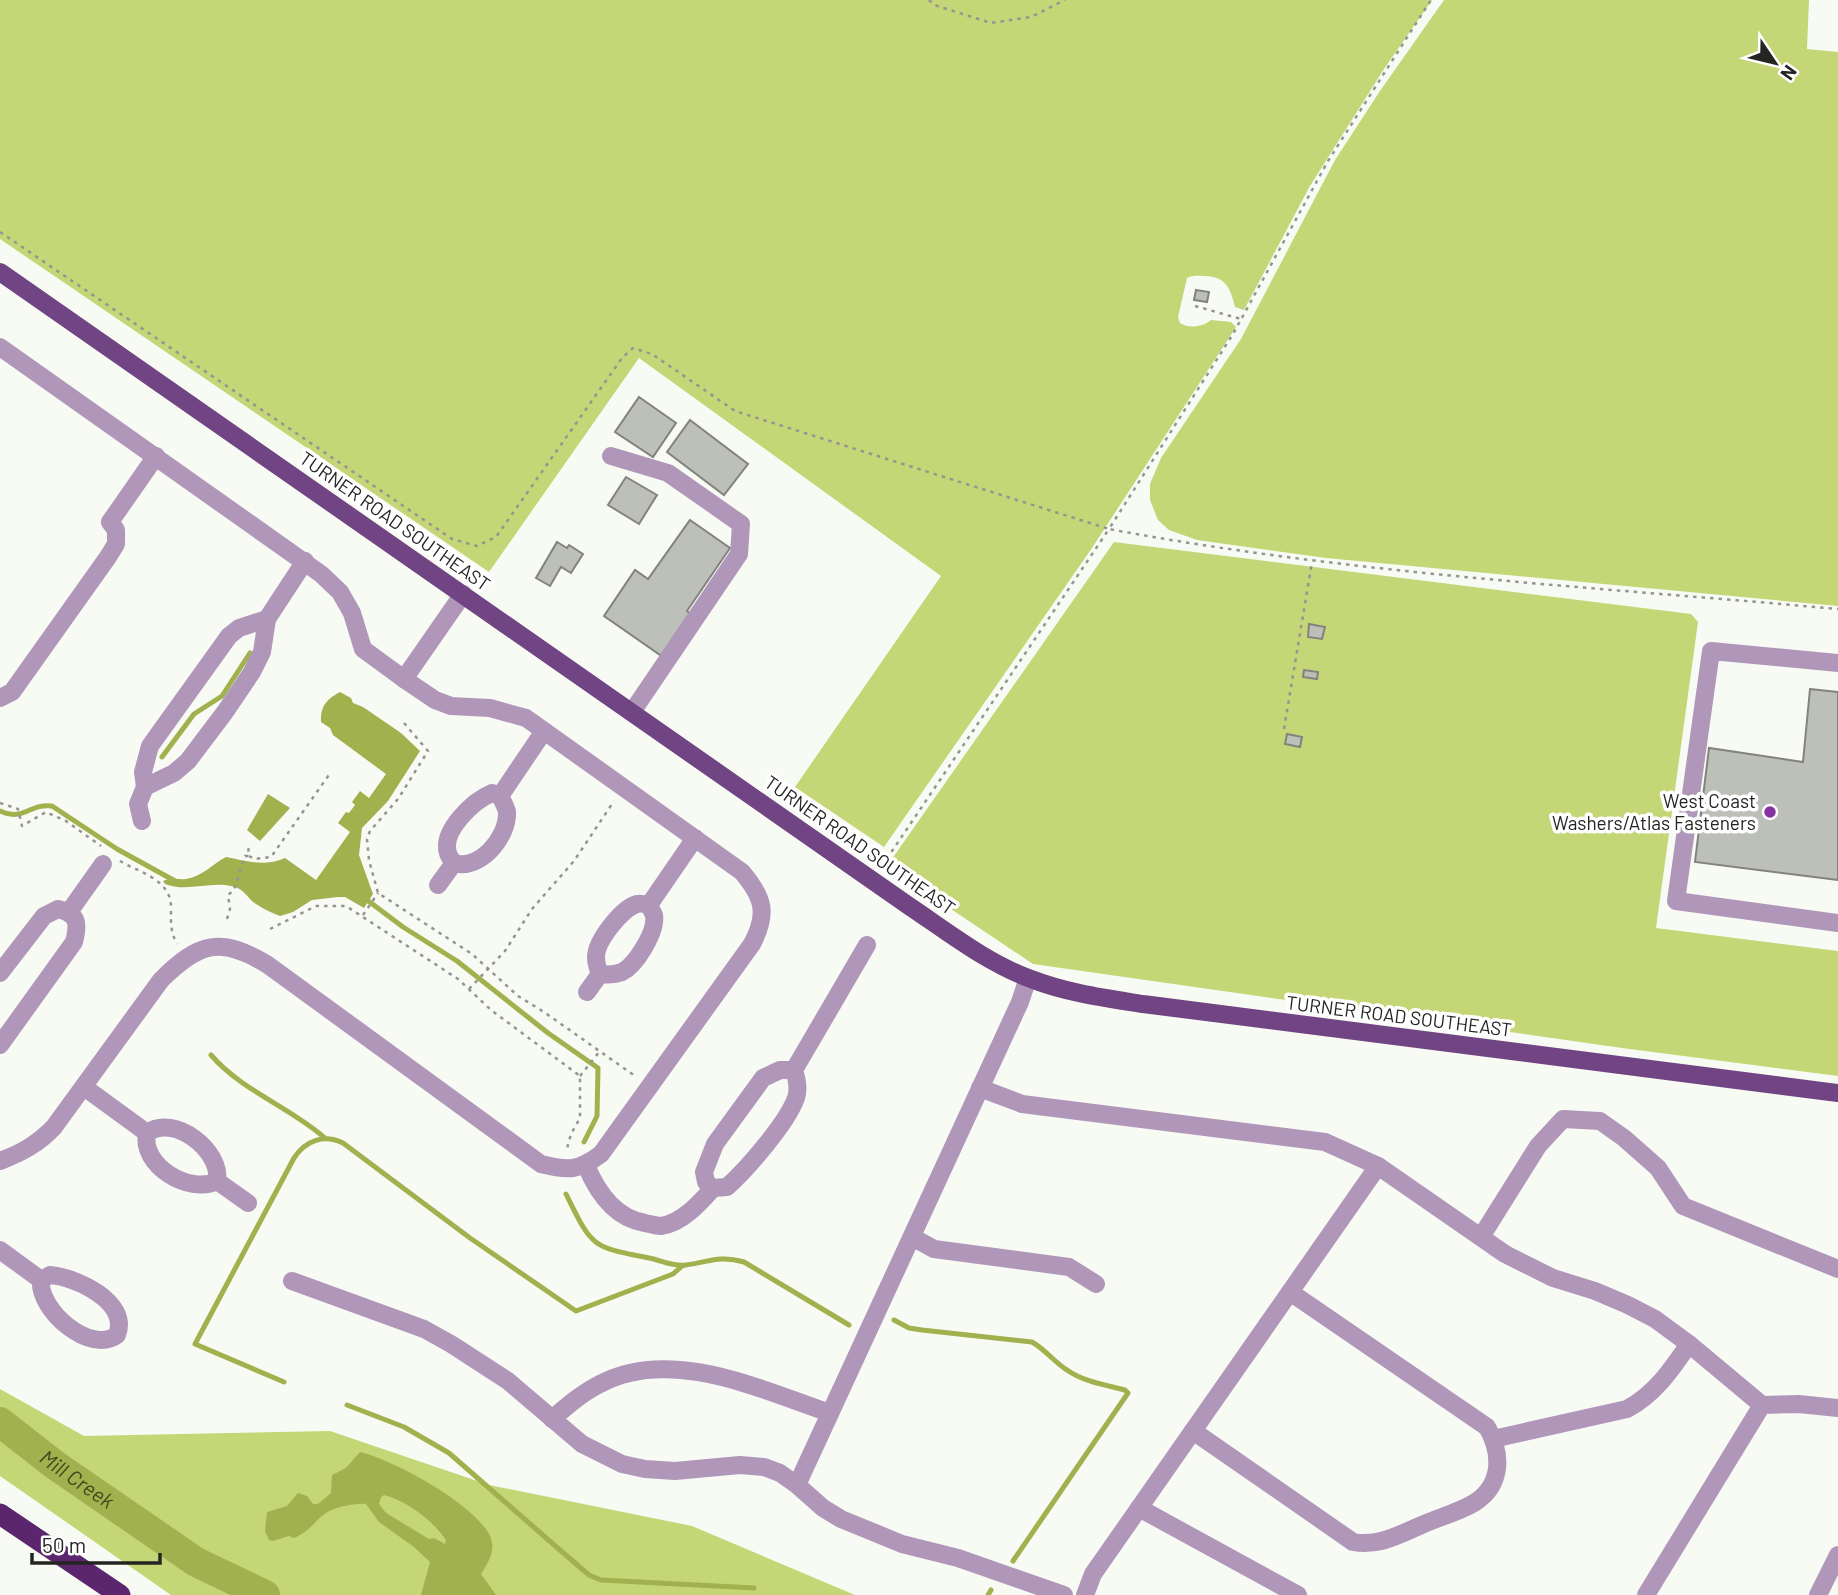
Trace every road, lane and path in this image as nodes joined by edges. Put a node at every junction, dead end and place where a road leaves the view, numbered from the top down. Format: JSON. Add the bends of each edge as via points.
{"nodes":[{"id":1,"x":929,"y":0,"type":"edge"},
{"id":2,"x":1065,"y":0,"type":"edge"},
{"id":3,"x":1431,"y":0,"type":"edge"},
{"id":4,"x":0,"y":232,"type":"edge"},
{"id":5,"x":0,"y":272,"type":"edge"},
{"id":6,"x":1195,"y":306,"type":"dead end"},
{"id":7,"x":1241,"y":319,"type":"junction"},
{"id":8,"x":2,"y":353,"type":"edge"},
{"id":9,"x":156,"y":456,"type":"junction"},
{"id":10,"x":611,"y":456,"type":"dead end"},
{"id":11,"x":1109,"y":529,"type":"junction"},
{"id":12,"x":305,"y":561,"type":"junction"},
{"id":13,"x":1312,"y":562,"type":"junction"},
{"id":14,"x":463,"y":594,"type":"junction"},
{"id":15,"x":1838,"y":609,"type":"edge"},
{"id":16,"x":267,"y":619,"type":"junction"},
{"id":17,"x":1838,"y":663,"type":"edge"},
{"id":18,"x":404,"y":679,"type":"junction"},
{"id":19,"x":0,"y":698,"type":"edge"},
{"id":20,"x":632,"y":712,"type":"junction"},
{"id":21,"x":404,"y":723,"type":"dead end"},
{"id":22,"x":1284,"y":729,"type":"dead end"},
{"id":23,"x":544,"y":731,"type":"junction"},
{"id":24,"x":331,"y":772,"type":"dead end"},
{"id":25,"x":145,"y":787,"type":"junction"},
{"id":26,"x":623,"y":787,"type":"junction"},
{"id":27,"x":500,"y":796,"type":"junction"},
{"id":28,"x":0,"y":803,"type":"edge"},
{"id":29,"x":142,"y":821,"type":"dead end"},
{"id":30,"x":22,"y":826,"type":"dead end"},
{"id":31,"x":695,"y":838,"type":"junction"},
{"id":32,"x":248,"y":844,"type":"dead end"},
{"id":33,"x":251,"y":857,"type":"junction"},
{"id":34,"x":454,"y":863,"type":"junction"},
{"id":35,"x":103,"y":864,"type":"dead end"},
{"id":36,"x":872,"y":880,"type":"junction"},
{"id":37,"x":438,"y":885,"type":"dead end"},
{"id":38,"x":378,"y":893,"type":"junction"},
{"id":39,"x":649,"y":905,"type":"junction"},
{"id":40,"x":69,"y":912,"type":"junction"},
{"id":41,"x":363,"y":915,"type":"junction"},
{"id":42,"x":227,"y":919,"type":"dead end"},
{"id":43,"x":1838,"y":923,"type":"edge"},
{"id":44,"x":270,"y":929,"type":"dead end"},
{"id":45,"x":867,"y":945,"type":"dead end"},
{"id":46,"x":488,"y":969,"type":"junction"},
{"id":47,"x":0,"y":973,"type":"edge"},
{"id":48,"x":600,"y":974,"type":"junction"},
{"id":49,"x":1028,"y":978,"type":"junction"},
{"id":50,"x":469,"y":989,"type":"junction"},
{"id":51,"x":587,"y":992,"type":"dead end"},
{"id":52,"x":0,"y":1045,"type":"edge"},
{"id":53,"x":600,"y":1051,"type":"junction"},
{"id":54,"x":794,"y":1070,"type":"junction"},
{"id":55,"x":580,"y":1076,"type":"junction"},
{"id":56,"x":649,"y":1086,"type":"junction"},
{"id":57,"x":84,"y":1087,"type":"junction"},
{"id":58,"x":980,"y":1088,"type":"junction"},
{"id":59,"x":1838,"y":1094,"type":"edge"},
{"id":60,"x":147,"y":1133,"type":"junction"},
{"id":61,"x":0,"y":1161,"type":"edge"},
{"id":62,"x":586,"y":1165,"type":"junction"},
{"id":63,"x":1378,"y":1166,"type":"junction"},
{"id":64,"x":563,"y":1169,"type":"junction"},
{"id":65,"x":217,"y":1181,"type":"junction"},
{"id":66,"x":713,"y":1188,"type":"junction"},
{"id":67,"x":248,"y":1203,"type":"dead end"},
{"id":68,"x":912,"y":1237,"type":"junction"},
{"id":69,"x":1480,"y":1237,"type":"junction"},
{"id":70,"x":0,"y":1250,"type":"edge"},
{"id":71,"x":1838,"y":1269,"type":"edge"},
{"id":72,"x":41,"y":1280,"type":"junction"},
{"id":73,"x":292,"y":1281,"type":"dead end"},
{"id":74,"x":1096,"y":1284,"type":"dead end"},
{"id":75,"x":1290,"y":1292,"type":"junction"},
{"id":76,"x":1689,"y":1344,"type":"junction"},
{"id":77,"x":1762,"y":1405,"type":"junction"},
{"id":78,"x":1838,"y":1408,"type":"edge"},
{"id":79,"x":830,"y":1413,"type":"junction"},
{"id":80,"x":552,"y":1419,"type":"junction"},
{"id":81,"x":1193,"y":1431,"type":"junction"},
{"id":82,"x":1493,"y":1439,"type":"junction"},
{"id":83,"x":797,"y":1485,"type":"junction"},
{"id":84,"x":1139,"y":1508,"type":"junction"},
{"id":85,"x":0,"y":1514,"type":"edge"},
{"id":86,"x":1838,"y":1555,"type":"edge"},
{"id":87,"x":120,"y":1595,"type":"edge"},
{"id":88,"x":1064,"y":1595,"type":"edge"},
{"id":89,"x":1086,"y":1595,"type":"edge"},
{"id":90,"x":1298,"y":1595,"type":"edge"},
{"id":91,"x":1646,"y":1595,"type":"edge"},
{"id":92,"x":1818,"y":1595,"type":"edge"}],
"edges":[{"from":1,"to":2,"type":"path","via":[[991,23],[1031,17]]},
{"from":3,"to":7,"type":"path","via":[[1328,161]]},
{"from":4,"to":11,"type":"path","via":[[452,539],[477,546],[496,537],[622,358],[634,348],[652,354],[735,411]]},
{"from":5,"to":14,"type":"main road","name":"TURNER ROAD SOUTHEAST"},
{"from":6,"to":7,"type":"path"},
{"from":7,"to":11,"type":"path"},
{"from":8,"to":9,"type":"street"},
{"from":9,"to":12,"type":"street"},
{"from":9,"to":19,"type":"street","via":[[110,522],[116,530],[116,544],[108,557],[12,692]]},
{"from":10,"to":20,"type":"street","via":[[668,473],[741,524],[739,554]]},
{"from":11,"to":13,"type":"path"},
{"from":11,"to":36,"type":"path"},
{"from":12,"to":16,"type":"street"},
{"from":12,"to":18,"type":"street","via":[[340,592],[363,649]]},
{"from":13,"to":15,"type":"path"},
{"from":13,"to":22,"type":"path"},
{"from":14,"to":18,"type":"street"},
{"from":14,"to":20,"type":"main road","name":"TURNER ROAD SOUTHEAST"},
{"from":16,"to":25,"type":"street","via":[[262,652],[225,712],[188,761]]},
{"from":16,"to":25,"type":"street","via":[[239,628],[216,651],[150,746],[143,772]]},
{"from":17,"to":43,"type":"street","via":[[1711,651],[1676,901]]},
{"from":18,"to":23,"type":"street","via":[[451,706],[507,711]]},
{"from":20,"to":36,"type":"main road","name":"TURNER ROAD SOUTHEAST"},
{"from":21,"to":38,"type":"path","via":[[428,751],[398,799],[370,831],[369,860]]},
{"from":23,"to":26,"type":"street"},
{"from":23,"to":27,"type":"street"},
{"from":24,"to":33,"type":"path","via":[[271,857]]},
{"from":25,"to":29,"type":"street","via":[[138,804]]},
{"from":26,"to":31,"type":"street"},
{"from":26,"to":46,"type":"path","via":[[574,861],[531,909]]},
{"from":27,"to":34,"type":"street","via":[[492,793],[481,798],[455,825],[447,840]]},
{"from":27,"to":34,"type":"street","via":[[507,811],[493,846],[478,862]]},
{"from":28,"to":30,"type":"path","via":[[18,809]]},
{"from":31,"to":39,"type":"street"},
{"from":31,"to":56,"type":"street","via":[[754,886],[762,906],[762,925]]},
{"from":32,"to":33,"type":"path"},
{"from":33,"to":42,"type":"path","via":[[245,856],[234,890],[228,895]]},
{"from":34,"to":37,"type":"street"},
{"from":35,"to":40,"type":"street"},
{"from":36,"to":49,"type":"main road","name":"TURNER ROAD SOUTHEAST","via":[[958,939]]},
{"from":38,"to":41,"type":"path"},
{"from":38,"to":46,"type":"path","via":[[455,941]]},
{"from":39,"to":48,"type":"street","via":[[639,903],[630,908],[599,942]]},
{"from":39,"to":48,"type":"street","via":[[654,914],[653,930],[641,951],[625,971]]},
{"from":40,"to":47,"type":"street","via":[[58,909],[44,916]]},
{"from":40,"to":52,"type":"street","via":[[77,929],[74,942]]},
{"from":41,"to":44,"type":"path","via":[[346,906],[316,906]]},
{"from":41,"to":50,"type":"path"},
{"from":45,"to":54,"type":"street"},
{"from":46,"to":50,"type":"path"},
{"from":46,"to":53,"type":"path","via":[[528,1004]]},
{"from":48,"to":51,"type":"street"},
{"from":49,"to":58,"type":"street"},
{"from":49,"to":59,"type":"main road","name":"TURNER ROAD SOUTHEAST","via":[[1055,988],[1143,1004]]},
{"from":50,"to":55,"type":"path"},
{"from":53,"to":55,"type":"path"},
{"from":53,"to":56,"type":"path"},
{"from":54,"to":66,"type":"street","via":[[796,1098],[778,1127],[733,1182]]},
{"from":54,"to":66,"type":"street","via":[[763,1078],[715,1144],[704,1172]]},
{"from":55,"to":64,"type":"path","via":[[580,1118]]},
{"from":56,"to":62,"type":"street","via":[[601,1154]]},
{"from":57,"to":60,"type":"street"},
{"from":57,"to":61,"type":"street","via":[[42,1140]]},
{"from":57,"to":64,"type":"street","via":[[180,960],[215,946],[234,948],[268,965],[541,1164]]},
{"from":58,"to":63,"type":"street","via":[[1021,1104],[1325,1142]]},
{"from":58,"to":68,"type":"street"},
{"from":60,"to":65,"type":"street","via":[[148,1149],[172,1176],[199,1186]]},
{"from":60,"to":65,"type":"street","via":[[164,1127],[194,1139],[215,1164]]},
{"from":62,"to":64,"type":"street"},
{"from":62,"to":66,"type":"street","via":[[594,1185],[617,1212],[637,1222],[661,1226],[684,1217]]},
{"from":63,"to":69,"type":"street"},
{"from":63,"to":75,"type":"street"},
{"from":65,"to":67,"type":"street"},
{"from":68,"to":74,"type":"street","via":[[934,1249],[1069,1268]]},
{"from":68,"to":79,"type":"street"},
{"from":69,"to":71,"type":"street","via":[[1538,1146],[1563,1119],[1600,1121],[1658,1168],[1683,1206]]},
{"from":69,"to":76,"type":"street","via":[[1553,1278],[1628,1305]]},
{"from":70,"to":72,"type":"street"},
{"from":72,"to":72,"type":"street","via":[[64,1276],[98,1293],[118,1316],[117,1335],[91,1339],[73,1329],[43,1298]]},
{"from":73,"to":80,"type":"street","via":[[433,1334],[499,1374]]},
{"from":75,"to":81,"type":"street"},
{"from":75,"to":82,"type":"street","via":[[1478,1420]]},
{"from":76,"to":77,"type":"street"},
{"from":76,"to":82,"type":"street","via":[[1660,1384],[1627,1409]]},
{"from":77,"to":78,"type":"street"},
{"from":77,"to":91,"type":"street"},
{"from":79,"to":80,"type":"street","via":[[710,1374],[649,1370],[602,1382]]},
{"from":79,"to":83,"type":"street"},
{"from":80,"to":83,"type":"street","via":[[582,1444],[622,1464],[675,1471],[764,1467]]},
{"from":81,"to":82,"type":"street","via":[[1353,1542],[1367,1545],[1475,1503],[1488,1490],[1498,1468]]},
{"from":81,"to":84,"type":"street"},
{"from":83,"to":88,"type":"street","via":[[822,1508],[853,1524]]},
{"from":84,"to":89,"type":"street","via":[[1093,1574]]},
{"from":84,"to":90,"type":"street"},
{"from":85,"to":87,"type":"highway"},
{"from":86,"to":92,"type":"street"}]}
